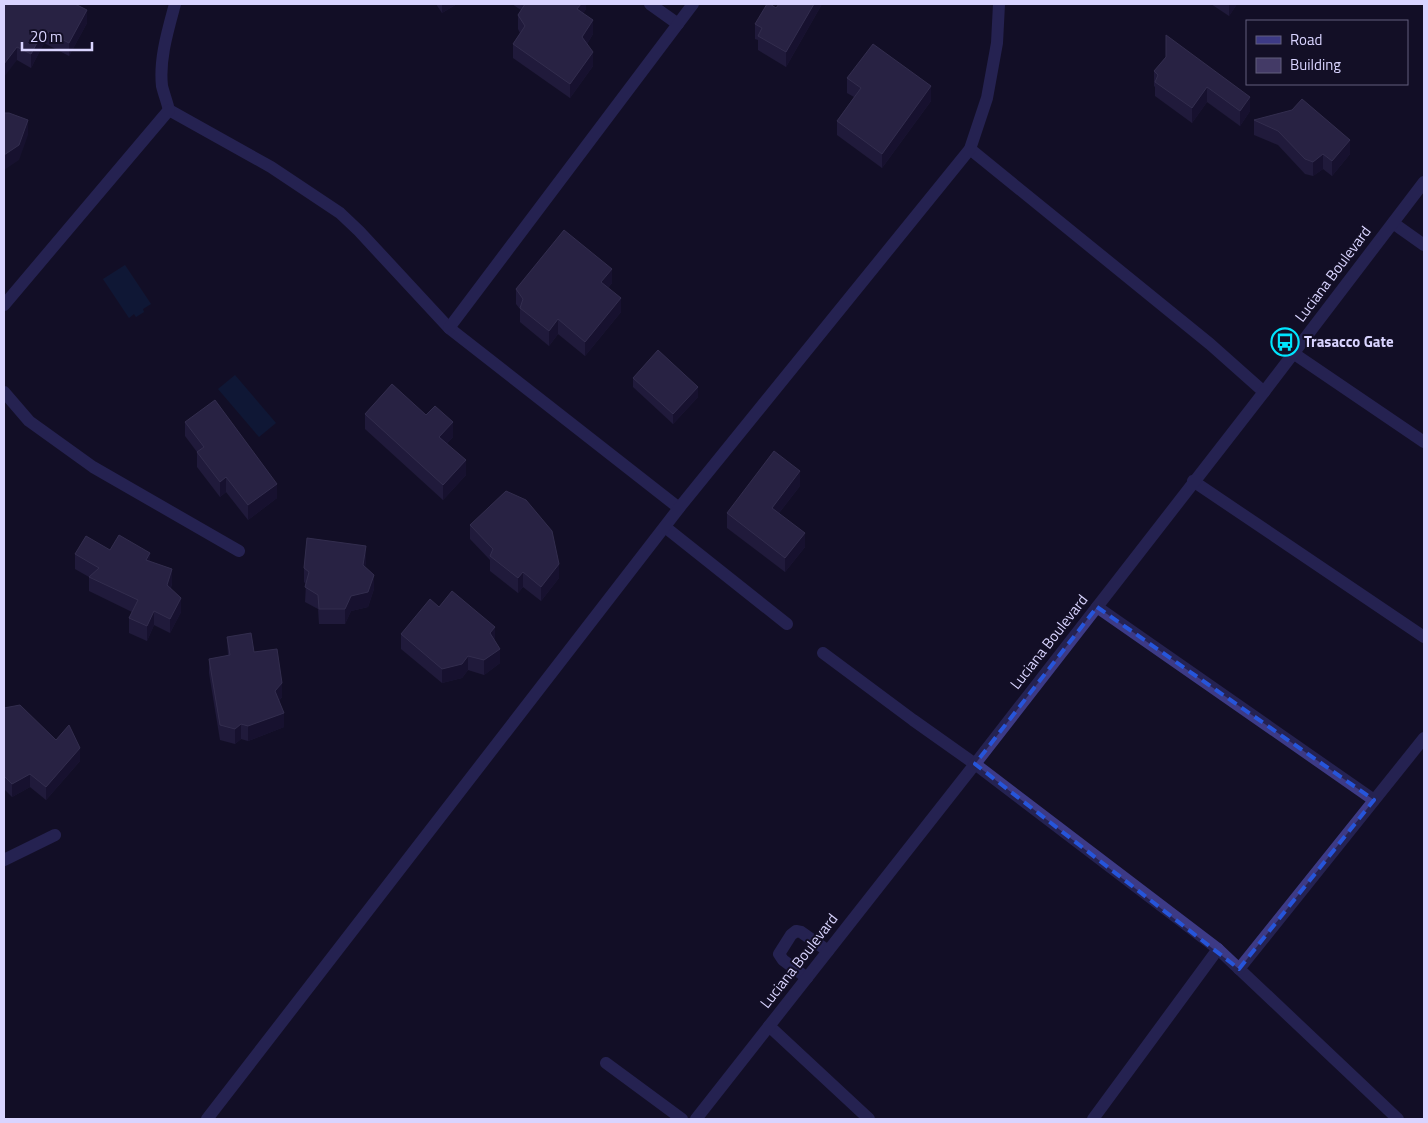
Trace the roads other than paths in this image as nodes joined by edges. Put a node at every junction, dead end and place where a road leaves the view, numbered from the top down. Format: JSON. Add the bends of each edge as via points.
{"nodes":[{"id":1,"x":175,"y":4,"type":"edge"},
{"id":2,"x":650,"y":4,"type":"edge"},
{"id":3,"x":693,"y":4,"type":"edge"},
{"id":4,"x":999,"y":4,"type":"edge"},
{"id":5,"x":678,"y":24,"type":"junction"},
{"id":6,"x":169,"y":110,"type":"junction"},
{"id":7,"x":970,"y":149,"type":"junction"},
{"id":8,"x":1424,"y":182,"type":"edge"},
{"id":9,"x":1393,"y":223,"type":"junction"},
{"id":10,"x":1424,"y":245,"type":"edge"},
{"id":11,"x":4,"y":305,"type":"edge"},
{"id":12,"x":449,"y":328,"type":"junction"},
{"id":13,"x":1293,"y":353,"type":"junction"},
{"id":14,"x":4,"y":392,"type":"edge"},
{"id":15,"x":1264,"y":392,"type":"junction"},
{"id":16,"x":1424,"y":442,"type":"edge"},
{"id":17,"x":1193,"y":481,"type":"junction"},
{"id":18,"x":679,"y":508,"type":"junction"},
{"id":19,"x":665,"y":527,"type":"junction"},
{"id":20,"x":239,"y":551,"type":"dead end"},
{"id":21,"x":1097,"y":607,"type":"junction"},
{"id":22,"x":787,"y":624,"type":"dead end"},
{"id":23,"x":1424,"y":637,"type":"edge"},
{"id":24,"x":823,"y":652,"type":"dead end"},
{"id":25,"x":1424,"y":738,"type":"edge"},
{"id":26,"x":975,"y":764,"type":"junction"},
{"id":27,"x":1374,"y":800,"type":"junction"},
{"id":28,"x":55,"y":835,"type":"dead end"},
{"id":29,"x":4,"y":860,"type":"edge"},
{"id":30,"x":1218,"y":949,"type":"junction"},
{"id":31,"x":828,"y":951,"type":"junction"},
{"id":32,"x":1239,"y":969,"type":"junction"},
{"id":33,"x":806,"y":978,"type":"junction"},
{"id":34,"x":769,"y":1026,"type":"junction"},
{"id":35,"x":606,"y":1063,"type":"dead end"},
{"id":36,"x":1385,"y":1115,"type":"edge"},
{"id":37,"x":207,"y":1119,"type":"edge"},
{"id":38,"x":682,"y":1119,"type":"edge"},
{"id":39,"x":696,"y":1119,"type":"edge"},
{"id":40,"x":869,"y":1119,"type":"edge"},
{"id":41,"x":1093,"y":1119,"type":"edge"},
{"id":42,"x":1398,"y":1119,"type":"edge"}],
"edges":[{"from":1,"to":6,"type":"street","via":[[161,72]]},
{"from":2,"to":5,"type":"street"},
{"from":3,"to":5,"type":"street"},
{"from":4,"to":7,"type":"street","via":[[997,43],[987,98]]},
{"from":5,"to":12,"type":"street"},
{"from":6,"to":11,"type":"street"},
{"from":6,"to":12,"type":"street","via":[[271,167],[340,213]]},
{"from":7,"to":15,"type":"street","via":[[1210,344]]},
{"from":7,"to":18,"type":"street"},
{"from":8,"to":9,"type":"street","name":"Luciana Boulevard"},
{"from":9,"to":10,"type":"street"},
{"from":9,"to":13,"type":"street","name":"Luciana Boulevard"},
{"from":12,"to":18,"type":"street"},
{"from":13,"to":15,"type":"street","name":"Luciana Boulevard"},
{"from":13,"to":16,"type":"street"},
{"from":14,"to":20,"type":"street","via":[[42,432],[93,466]]},
{"from":15,"to":17,"type":"street","name":"Luciana Boulevard"},
{"from":17,"to":21,"type":"street","name":"Luciana Boulevard"},
{"from":17,"to":23,"type":"street"},
{"from":18,"to":19,"type":"street"},
{"from":19,"to":22,"type":"street"},
{"from":19,"to":37,"type":"street"},
{"from":21,"to":26,"type":"street","name":"Luciana Boulevard"},
{"from":21,"to":27,"type":"street"},
{"from":24,"to":26,"type":"street"},
{"from":25,"to":27,"type":"street"},
{"from":26,"to":30,"type":"street"},
{"from":26,"to":31,"type":"street","name":"Luciana Boulevard"},
{"from":27,"to":32,"type":"street"},
{"from":28,"to":29,"type":"street"},
{"from":30,"to":32,"type":"street"},
{"from":30,"to":41,"type":"street"},
{"from":31,"to":33,"type":"street","name":"Luciana Boulevard"},
{"from":31,"to":33,"type":"street","via":[[801,932],[791,935],[779,954]]},
{"from":32,"to":36,"type":"street"},
{"from":33,"to":34,"type":"street","name":"Luciana Boulevard"},
{"from":34,"to":39,"type":"street","name":"Luciana Boulevard"},
{"from":34,"to":40,"type":"street"},
{"from":35,"to":38,"type":"street"},
{"from":36,"to":42,"type":"street"}]}
